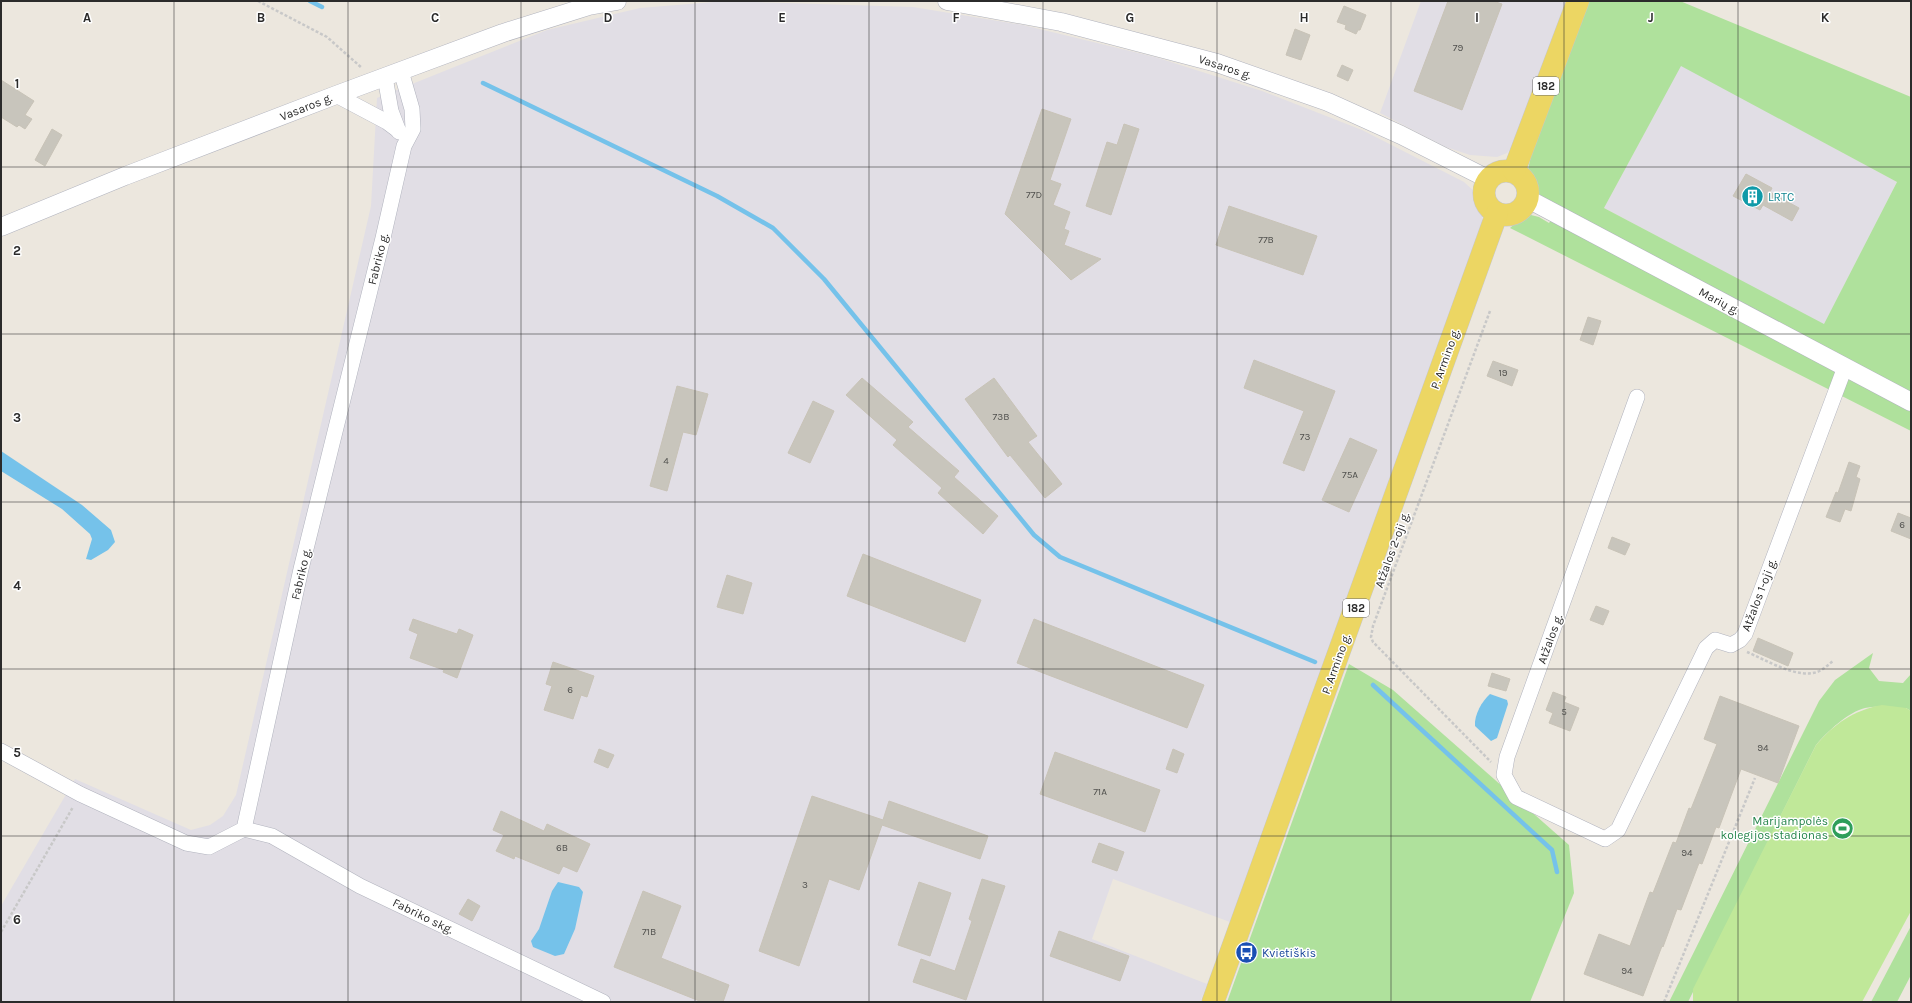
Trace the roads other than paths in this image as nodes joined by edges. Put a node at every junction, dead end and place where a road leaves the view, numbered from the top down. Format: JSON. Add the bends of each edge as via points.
{"nodes":[{"id":1,"x":617,"y":1,"type":"edge"},
{"id":2,"x":947,"y":1,"type":"edge"},
{"id":3,"x":1578,"y":1,"type":"edge"},
{"id":4,"x":387,"y":76,"type":"junction"},
{"id":5,"x":336,"y":95,"type":"junction"},
{"id":6,"x":399,"y":131,"type":"junction"},
{"id":7,"x":404,"y":146,"type":"junction"},
{"id":8,"x":1514,"y":171,"type":"junction"},
{"id":9,"x":1488,"y":179,"type":"junction"},
{"id":10,"x":1528,"y":199,"type":"junction"},
{"id":11,"x":1497,"y":213,"type":"junction"},
{"id":12,"x":1,"y":227,"type":"edge"},
{"id":13,"x":1845,"y":367,"type":"junction"},
{"id":14,"x":1637,"y":397,"type":"dead end"},
{"id":15,"x":1911,"y":402,"type":"edge"},
{"id":16,"x":1,"y":751,"type":"edge"},
{"id":17,"x":244,"y":829,"type":"junction"},
{"id":18,"x":1596,"y":836,"type":"joint"},
{"id":19,"x":603,"y":1002,"type":"edge"},
{"id":20,"x":1213,"y":1002,"type":"edge"}],
"edges":[{"from":1,"to":4,"type":"street","name":"Vasaros g.","via":[[544,19]]},
{"from":2,"to":9,"type":"street","name":"Vasaros g.","via":[[1061,22],[1218,63],[1328,102]]},
{"from":3,"to":8,"type":"main road","number":"182"},
{"from":4,"to":5,"type":"street","name":"Vasaros g."},
{"from":4,"to":6,"type":"street","via":[[392,111]]},
{"from":4,"to":7,"type":"street","name":"Fabriko g.","via":[[412,109],[413,129]]},
{"from":5,"to":6,"type":"street"},
{"from":5,"to":12,"type":"street","name":"Vasaros g."},
{"from":6,"to":7,"type":"street"},
{"from":7,"to":17,"type":"street","name":"Fabriko g.","via":[[384,238],[301,569]]},
{"from":8,"to":9,"type":"main road","via":[[1500,171]]},
{"from":8,"to":10,"type":"main road","via":[[1524,180],[1529,192]]},
{"from":9,"to":11,"type":"main road","via":[[1484,195],[1490,209]]},
{"from":10,"to":11,"type":"main road","via":[[1519,211],[1512,214]]},
{"from":10,"to":13,"type":"street","name":"Marių g."},
{"from":11,"to":20,"type":"main road","name":"P. Armino g.","number":"182"},
{"from":13,"to":15,"type":"street","name":"Marių g."},
{"from":13,"to":18,"type":"street","name":"Atžalos 1-oji g.","via":[[1745,634],[1731,644],[1715,640],[1706,648],[1618,830],[1605,839]]},
{"from":14,"to":18,"type":"street","name":"Atžalos g.","via":[[1507,757],[1504,776],[1516,797]]},
{"from":16,"to":17,"type":"street","via":[[80,794],[186,843],[209,847]]},
{"from":17,"to":19,"type":"street","name":"Fabriko skg.","via":[[272,836],[360,886]]}]}
